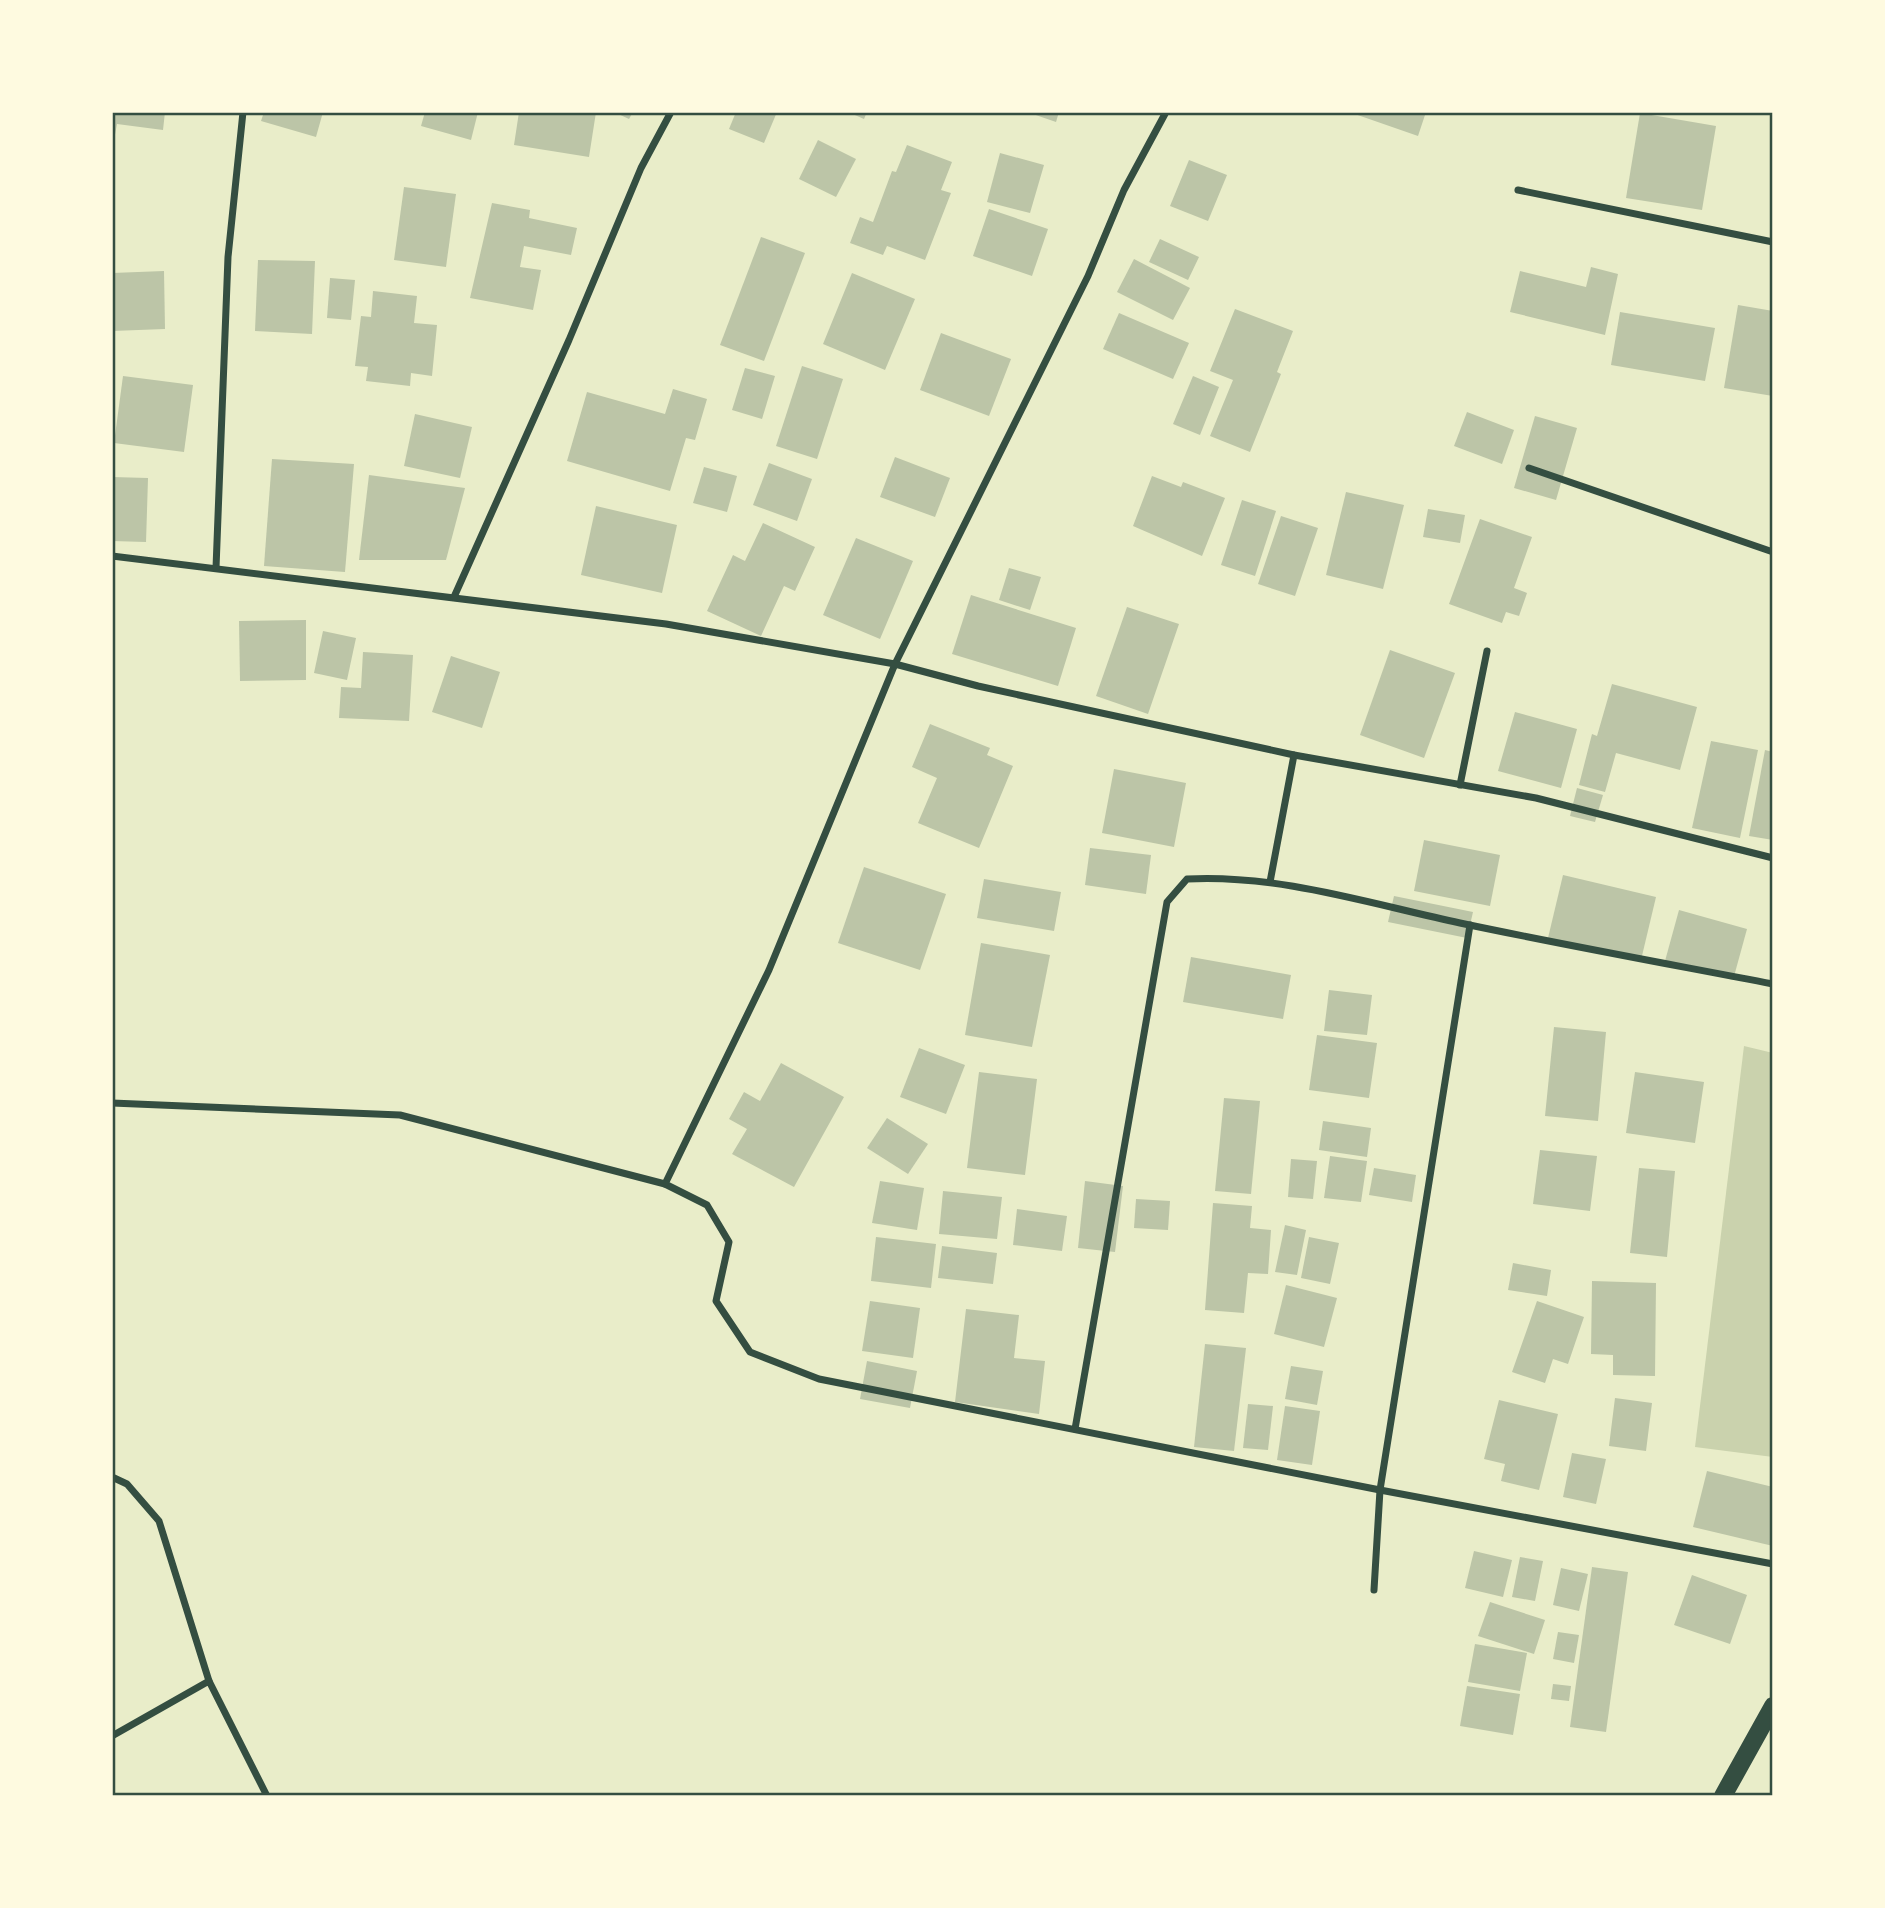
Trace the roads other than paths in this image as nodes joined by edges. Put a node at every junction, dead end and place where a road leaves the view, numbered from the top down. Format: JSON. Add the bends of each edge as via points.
{"nodes":[{"id":1,"x":243,"y":112,"type":"edge"},
{"id":2,"x":671,"y":112,"type":"edge"},
{"id":3,"x":1166,"y":112,"type":"edge"},
{"id":4,"x":1518,"y":190,"type":"dead end"},
{"id":5,"x":1773,"y":242,"type":"edge"},
{"id":6,"x":1529,"y":468,"type":"dead end"},
{"id":7,"x":1773,"y":552,"type":"edge"},
{"id":8,"x":112,"y":556,"type":"edge"},
{"id":9,"x":216,"y":568,"type":"junction"},
{"id":10,"x":454,"y":597,"type":"junction"},
{"id":11,"x":1487,"y":650,"type":"dead end"},
{"id":12,"x":895,"y":664,"type":"junction"},
{"id":13,"x":1294,"y":755,"type":"junction"},
{"id":14,"x":1461,"y":785,"type":"junction"},
{"id":15,"x":1773,"y":858,"type":"edge"},
{"id":16,"x":1270,"y":882,"type":"junction"},
{"id":17,"x":1470,"y":925,"type":"junction"},
{"id":18,"x":1773,"y":984,"type":"edge"},
{"id":19,"x":112,"y":1103,"type":"edge"},
{"id":20,"x":665,"y":1184,"type":"junction"},
{"id":21,"x":1075,"y":1429,"type":"junction"},
{"id":22,"x":112,"y":1476,"type":"edge"},
{"id":23,"x":1380,"y":1490,"type":"junction"},
{"id":24,"x":1773,"y":1564,"type":"edge"},
{"id":25,"x":1374,"y":1590,"type":"dead end"},
{"id":26,"x":209,"y":1681,"type":"junction"},
{"id":27,"x":1773,"y":1706,"type":"edge"},
{"id":28,"x":112,"y":1736,"type":"edge"},
{"id":29,"x":267,"y":1796,"type":"edge"},
{"id":30,"x":1723,"y":1796,"type":"edge"}],
"edges":[{"from":1,"to":9,"type":"street","via":[[228,257]]},
{"from":2,"to":10,"type":"street","via":[[640,168]]},
{"from":3,"to":12,"type":"street"},
{"from":4,"to":5,"type":"street"},
{"from":6,"to":7,"type":"street"},
{"from":8,"to":9,"type":"street"},
{"from":9,"to":10,"type":"street"},
{"from":10,"to":12,"type":"street","via":[[666,624]]},
{"from":11,"to":14,"type":"street"},
{"from":12,"to":13,"type":"street"},
{"from":12,"to":20,"type":"street","via":[[769,970]]},
{"from":13,"to":14,"type":"street"},
{"from":13,"to":16,"type":"street"},
{"from":14,"to":15,"type":"street","via":[[1536,798]]},
{"from":16,"to":17,"type":"street"},
{"from":16,"to":21,"type":"street","via":[[1187,879],[1167,902]]},
{"from":17,"to":18,"type":"street"},
{"from":17,"to":23,"type":"street"},
{"from":19,"to":20,"type":"street","via":[[400,1115]]},
{"from":20,"to":21,"type":"street","via":[[707,1205],[729,1242],[716,1301],[750,1352],[819,1379]]},
{"from":21,"to":23,"type":"street"},
{"from":22,"to":26,"type":"street","via":[[127,1484],[159,1521]]},
{"from":23,"to":24,"type":"street"},
{"from":23,"to":25,"type":"street"},
{"from":26,"to":28,"type":"street"},
{"from":26,"to":29,"type":"street"},
{"from":27,"to":30,"type":"main road"}]}
